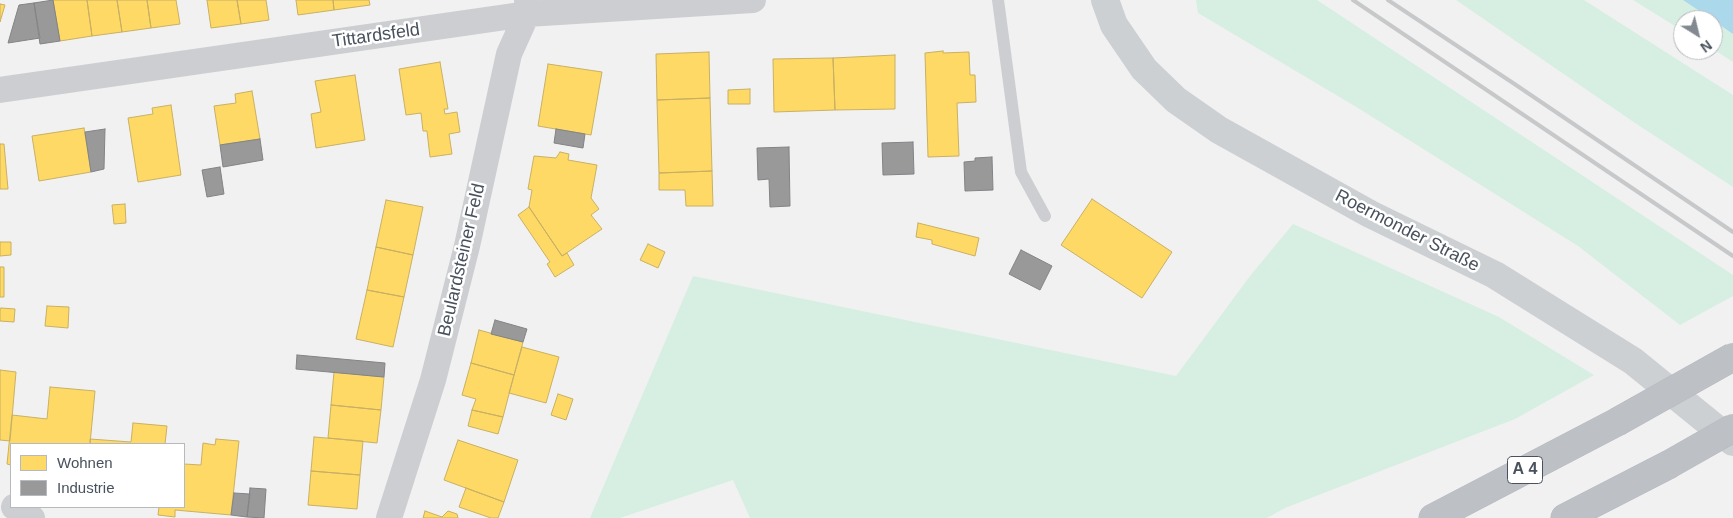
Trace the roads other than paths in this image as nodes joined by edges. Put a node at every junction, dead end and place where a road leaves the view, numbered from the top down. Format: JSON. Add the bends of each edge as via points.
{"nodes":[{"id":1,"x":753,"y":0,"type":"edge"},
{"id":2,"x":998,"y":0,"type":"edge"},
{"id":3,"x":1105,"y":0,"type":"edge"},
{"id":4,"x":527,"y":7,"type":"edge"},
{"id":5,"x":0,"y":90,"type":"edge"},
{"id":6,"x":1044,"y":216,"type":"dead end"},
{"id":7,"x":1733,"y":357,"type":"edge"},
{"id":8,"x":1733,"y":428,"type":"edge"},
{"id":9,"x":1733,"y":442,"type":"edge"},
{"id":10,"x":16,"y":508,"type":"edge"},
{"id":11,"x":32,"y":518,"type":"edge"},
{"id":12,"x":389,"y":518,"type":"edge"},
{"id":13,"x":1433,"y":518,"type":"edge"},
{"id":14,"x":1565,"y":518,"type":"edge"}],
"edges":[{"from":1,"to":4,"type":"street","name":"Tittardsfeld"},
{"from":2,"to":6,"type":"lane","via":[[1021,172]]},
{"from":3,"to":9,"type":"main road","name":"Roermonder Straße","via":[[1114,25],[1144,69],[1176,100],[1219,130],[1370,214],[1503,280],[1633,360]]},
{"from":4,"to":5,"type":"street","name":"Tittardsfeld"},
{"from":4,"to":12,"type":"street","name":"Beulardsteiner Feld","via":[[509,54],[467,246],[433,380]]},
{"from":7,"to":13,"type":"highway","number":"A 4","bridge":true},
{"from":8,"to":14,"type":"highway","bridge":true},
{"from":10,"to":11,"type":"street"}]}
